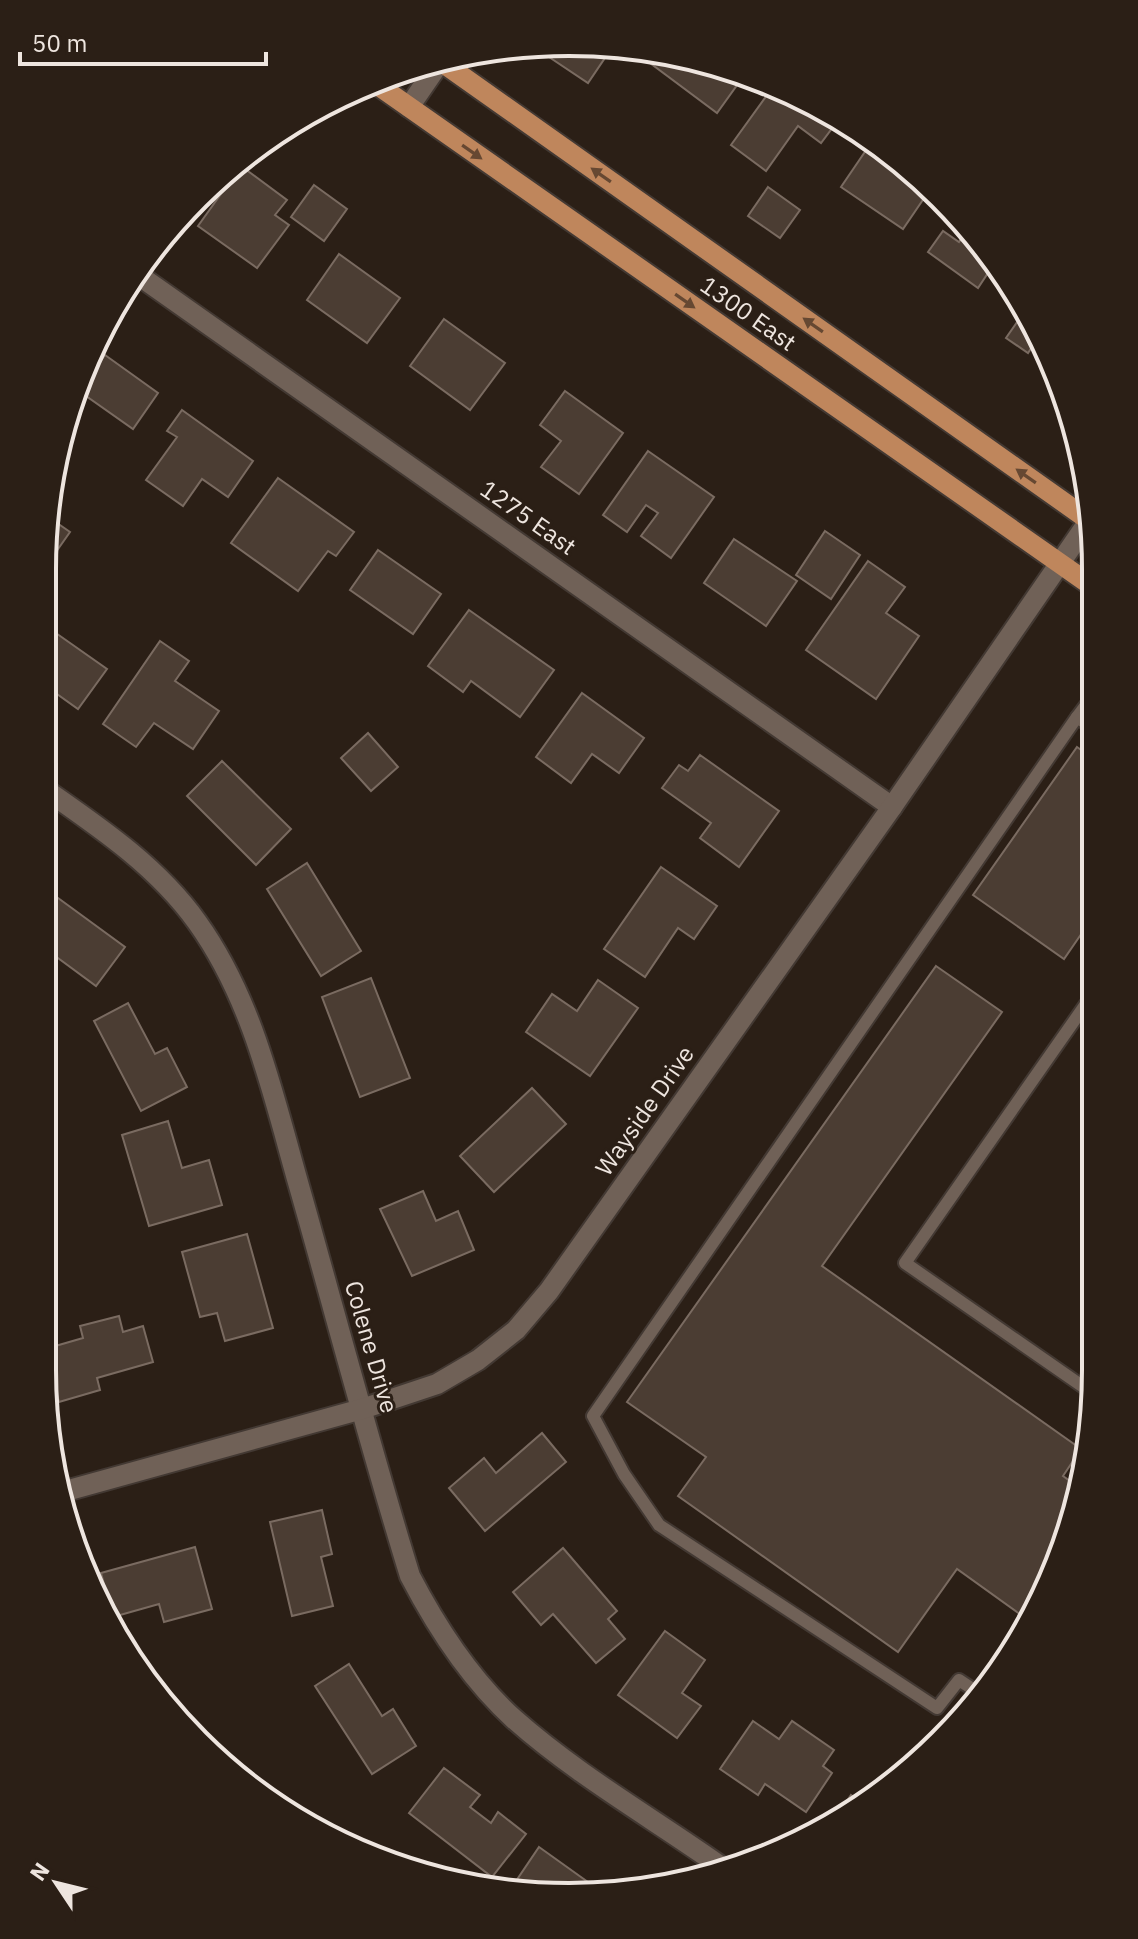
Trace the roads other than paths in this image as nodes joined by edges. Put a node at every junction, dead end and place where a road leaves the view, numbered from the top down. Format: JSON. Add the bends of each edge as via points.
{"nodes":[{"id":1,"x":454,"y":69,"type":"edge"},
{"id":2,"x":431,"y":75,"type":"edge"},
{"id":3,"x":385,"y":90,"type":"edge"},
{"id":4,"x":409,"y":107,"type":"junction"},
{"id":5,"x":145,"y":280,"type":"edge"},
{"id":6,"x":1079,"y":514,"type":"edge"},
{"id":7,"x":1081,"y":535,"type":"edge"},
{"id":8,"x":1060,"y":563,"type":"junction"},
{"id":9,"x":1082,"y":579,"type":"edge"},
{"id":10,"x":1082,"y":710,"type":"edge"},
{"id":11,"x":1077,"y":717,"type":"junction"},
{"id":12,"x":1082,"y":721,"type":"edge"},
{"id":13,"x":56,"y":797,"type":"edge"},
{"id":14,"x":892,"y":807,"type":"junction"},
{"id":15,"x":1082,"y":1010,"type":"edge"},
{"id":16,"x":1082,"y":1386,"type":"edge"},
{"id":17,"x":362,"y":1409,"type":"junction"},
{"id":18,"x":70,"y":1490,"type":"edge"},
{"id":19,"x":971,"y":1688,"type":"edge"},
{"id":20,"x":715,"y":1862,"type":"edge"}],
"edges":[{"from":6,"to":1,"type":"main road","name":"1300 East","one_way":true},
{"from":2,"to":4,"type":"street"},
{"from":3,"to":4,"type":"main road","name":"1300 East"},
{"from":4,"to":8,"type":"main road","name":"1300 East","one_way":true},
{"from":5,"to":14,"type":"street","name":"1275 East"},
{"from":7,"to":8,"type":"street","name":"Wayside Drive"},
{"from":8,"to":9,"type":"main road","name":"1300 East"},
{"from":8,"to":14,"type":"street","name":"Wayside Drive"},
{"from":10,"to":11,"type":"lane"},
{"from":11,"to":12,"type":"lane"},
{"from":11,"to":19,"type":"lane","via":[[593,1416],[659,1525],[937,1708],[959,1680]]},
{"from":13,"to":17,"type":"street","name":"Colene Drive","via":[[163,882],[225,965],[262,1057]]},
{"from":14,"to":17,"type":"street","name":"Wayside Drive","via":[[549,1291],[516,1330],[437,1384]]},
{"from":15,"to":16,"type":"lane","via":[[905,1263]]},
{"from":17,"to":18,"type":"street","name":"Wayside Drive"},
{"from":17,"to":20,"type":"street","name":"Colene Drive","via":[[410,1576],[431,1616],[483,1687],[514,1719]]}]}
